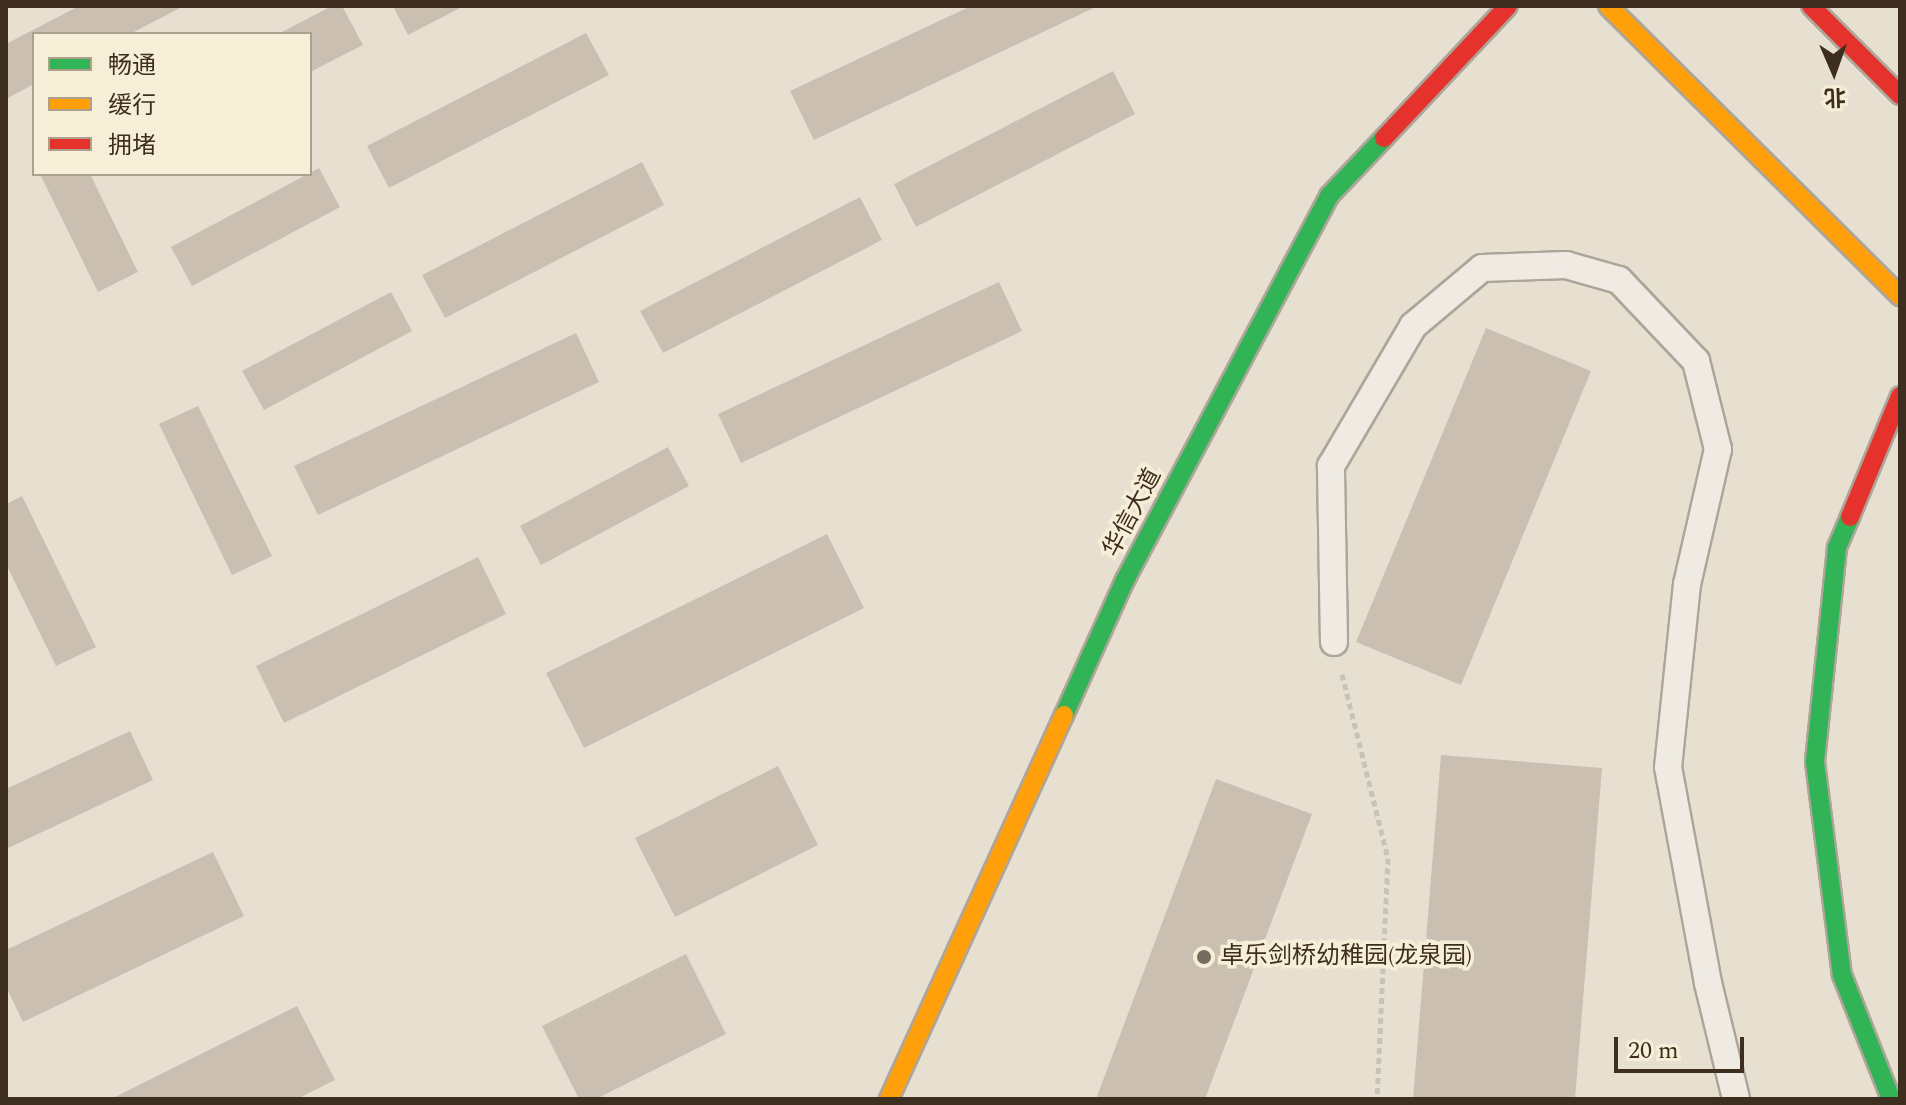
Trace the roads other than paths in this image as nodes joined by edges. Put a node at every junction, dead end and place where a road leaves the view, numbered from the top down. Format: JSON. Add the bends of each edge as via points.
{"nodes":[{"id":1,"x":1508,"y":6,"type":"edge"},
{"id":2,"x":1608,"y":6,"type":"edge"},
{"id":3,"x":1811,"y":6,"type":"edge"},
{"id":4,"x":1900,"y":95,"type":"edge"},
{"id":5,"x":1900,"y":296,"type":"edge"},
{"id":6,"x":1900,"y":396,"type":"edge"},
{"id":7,"x":1334,"y":642,"type":"road end"},
{"id":8,"x":889,"y":1099,"type":"edge"},
{"id":9,"x":1736,"y":1099,"type":"edge"},
{"id":10,"x":1891,"y":1099,"type":"edge"}],
"edges":[{"from":1,"to":8,"type":"street","name":"华信大道","via":[[1329,196],[1125,580]]},
{"from":2,"to":5,"type":"street"},
{"from":3,"to":4,"type":"street"},
{"from":6,"to":10,"type":"street","via":[[1837,548],[1815,762],[1842,975]]},
{"from":7,"to":9,"type":"lane","via":[[1331,466],[1413,326],[1482,268],[1566,265],[1619,280],[1696,361],[1718,449],[1687,584],[1668,767],[1708,983]]}]}
